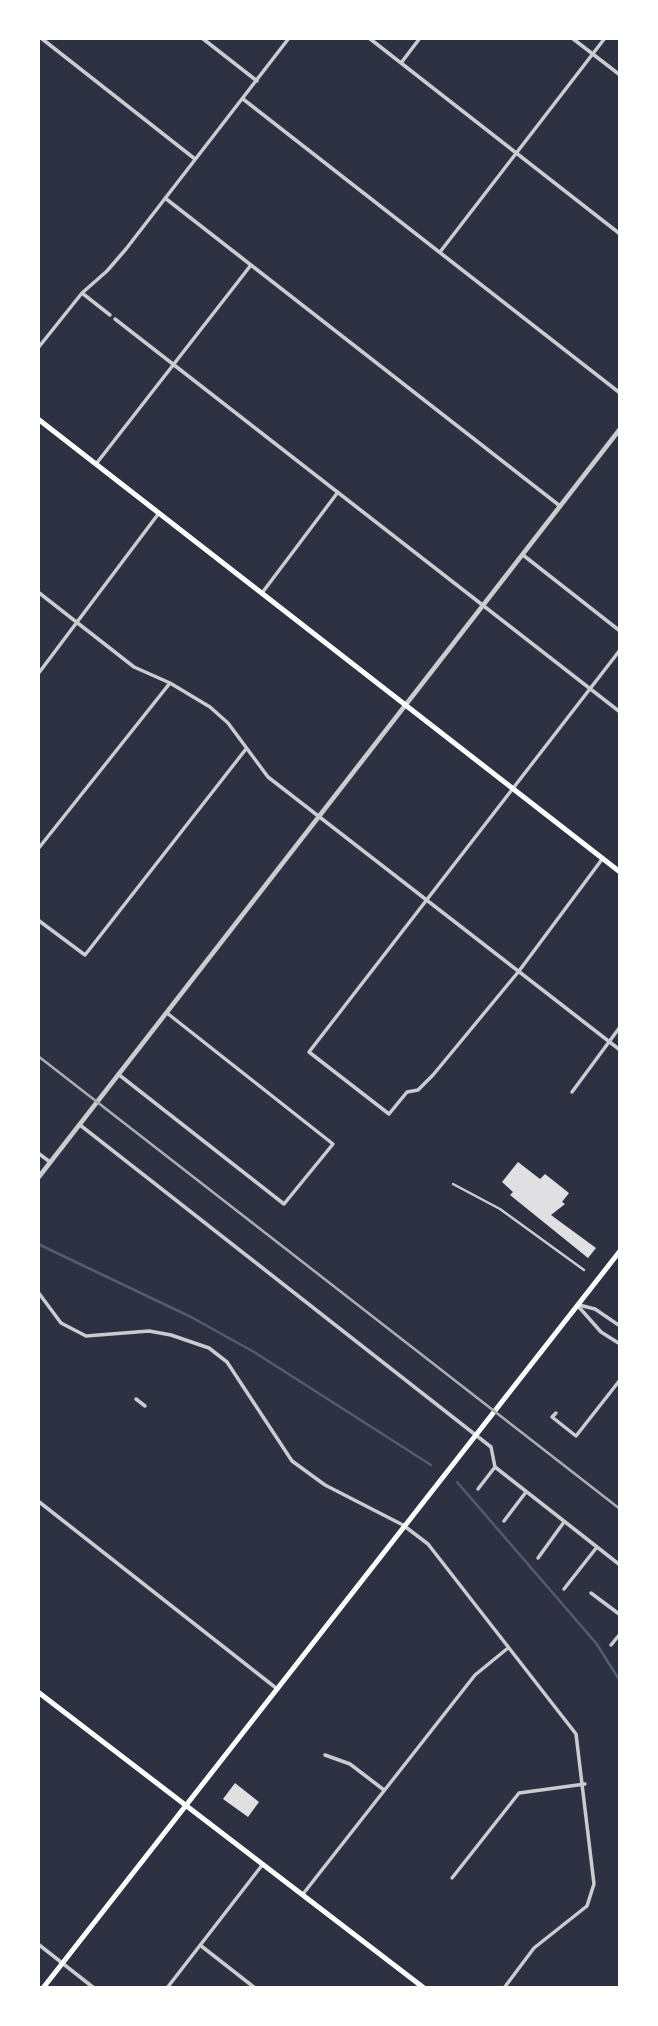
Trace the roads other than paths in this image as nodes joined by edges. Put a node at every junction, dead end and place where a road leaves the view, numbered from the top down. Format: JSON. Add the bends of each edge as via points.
{"nodes":[{"id":1,"x":41,"y":38,"type":"edge"},
{"id":2,"x":202,"y":38,"type":"edge"},
{"id":3,"x":289,"y":38,"type":"edge"},
{"id":4,"x":369,"y":38,"type":"edge"},
{"id":5,"x":420,"y":38,"type":"edge"},
{"id":6,"x":572,"y":38,"type":"edge"},
{"id":7,"x":605,"y":38,"type":"edge"},
{"id":8,"x":593,"y":54,"type":"junction"},
{"id":9,"x":401,"y":63,"type":"junction"},
{"id":10,"x":620,"y":75,"type":"edge"},
{"id":11,"x":257,"y":81,"type":"junction"},
{"id":12,"x":243,"y":99,"type":"junction"},
{"id":13,"x":516,"y":153,"type":"junction"},
{"id":14,"x":195,"y":159,"type":"junction"},
{"id":15,"x":165,"y":198,"type":"junction"},
{"id":16,"x":620,"y":234,"type":"edge"},
{"id":17,"x":440,"y":252,"type":"junction"},
{"id":18,"x":251,"y":265,"type":"junction"},
{"id":19,"x":82,"y":293,"type":"junction"},
{"id":20,"x":110,"y":315,"type":"dead end"},
{"id":21,"x":115,"y":318,"type":"dead end"},
{"id":22,"x":38,"y":348,"type":"edge"},
{"id":23,"x":173,"y":364,"type":"junction"},
{"id":24,"x":620,"y":393,"type":"edge"},
{"id":25,"x":38,"y":419,"type":"edge"},
{"id":26,"x":620,"y":429,"type":"edge"},
{"id":27,"x":96,"y":464,"type":"junction"},
{"id":28,"x":338,"y":492,"type":"junction"},
{"id":29,"x":560,"y":506,"type":"junction"},
{"id":30,"x":159,"y":513,"type":"junction"},
{"id":31,"x":523,"y":555,"type":"junction"},
{"id":32,"x":38,"y":593,"type":"edge"},
{"id":33,"x":262,"y":593,"type":"junction"},
{"id":34,"x":484,"y":606,"type":"junction"},
{"id":35,"x":78,"y":624,"type":"junction"},
{"id":36,"x":620,"y":631,"type":"edge"},
{"id":37,"x":620,"y":650,"type":"edge"},
{"id":38,"x":38,"y":674,"type":"edge"},
{"id":39,"x":170,"y":683,"type":"junction"},
{"id":40,"x":589,"y":688,"type":"junction"},
{"id":41,"x":407,"y":705,"type":"junction"},
{"id":42,"x":620,"y":712,"type":"edge"},
{"id":43,"x":246,"y":749,"type":"junction"},
{"id":44,"x":513,"y":788,"type":"junction"},
{"id":45,"x":320,"y":816,"type":"junction"},
{"id":46,"x":38,"y":849,"type":"edge"},
{"id":47,"x":603,"y":858,"type":"junction"},
{"id":48,"x":620,"y":872,"type":"edge"},
{"id":49,"x":427,"y":900,"type":"junction"},
{"id":50,"x":38,"y":920,"type":"edge"},
{"id":51,"x":519,"y":971,"type":"junction"},
{"id":52,"x":167,"y":1013,"type":"junction"},
{"id":53,"x":620,"y":1027,"type":"edge"},
{"id":54,"x":609,"y":1041,"type":"junction"},
{"id":55,"x":620,"y":1050,"type":"edge"},
{"id":56,"x":118,"y":1073,"type":"junction"},
{"id":57,"x":572,"y":1092,"type":"dead end"},
{"id":58,"x":79,"y":1124,"type":"junction"},
{"id":59,"x":38,"y":1153,"type":"edge"},
{"id":60,"x":50,"y":1162,"type":"junction"},
{"id":61,"x":38,"y":1178,"type":"edge"},
{"id":62,"x":453,"y":1184,"type":"dead end"},
{"id":63,"x":620,"y":1251,"type":"edge"},
{"id":64,"x":584,"y":1269,"type":"dead end"},
{"id":65,"x":38,"y":1293,"type":"edge"},
{"id":66,"x":577,"y":1304,"type":"junction"},
{"id":67,"x":620,"y":1326,"type":"edge"},
{"id":68,"x":620,"y":1344,"type":"edge"},
{"id":69,"x":620,"y":1380,"type":"edge"},
{"id":70,"x":615,"y":1386,"type":"junction"},
{"id":71,"x":620,"y":1390,"type":"edge"},
{"id":72,"x":136,"y":1399,"type":"dead end"},
{"id":73,"x":145,"y":1406,"type":"dead end"},
{"id":74,"x":556,"y":1413,"type":"dead end"},
{"id":75,"x":475,"y":1433,"type":"junction"},
{"id":76,"x":495,"y":1467,"type":"junction"},
{"id":77,"x":478,"y":1489,"type":"dead end"},
{"id":78,"x":526,"y":1492,"type":"junction"},
{"id":79,"x":38,"y":1501,"type":"edge"},
{"id":80,"x":505,"y":1521,"type":"dead end"},
{"id":81,"x":564,"y":1522,"type":"junction"},
{"id":82,"x":403,"y":1525,"type":"junction"},
{"id":83,"x":597,"y":1548,"type":"junction"},
{"id":84,"x":538,"y":1558,"type":"dead end"},
{"id":85,"x":620,"y":1565,"type":"edge"},
{"id":86,"x":565,"y":1589,"type":"dead end"},
{"id":87,"x":591,"y":1593,"type":"dead end"},
{"id":88,"x":619,"y":1613,"type":"edge"},
{"id":89,"x":620,"y":1634,"type":"edge"},
{"id":90,"x":611,"y":1645,"type":"dead end"},
{"id":91,"x":508,"y":1648,"type":"junction"},
{"id":92,"x":276,"y":1688,"type":"junction"},
{"id":93,"x":38,"y":1692,"type":"edge"},
{"id":94,"x":325,"y":1755,"type":"dead end"},
{"id":95,"x":584,"y":1784,"type":"junction"},
{"id":96,"x":384,"y":1790,"type":"junction"},
{"id":97,"x":186,"y":1804,"type":"junction"},
{"id":98,"x":263,"y":1864,"type":"junction"},
{"id":99,"x":452,"y":1878,"type":"dead end"},
{"id":100,"x":303,"y":1894,"type":"junction"},
{"id":101,"x":38,"y":1944,"type":"edge"},
{"id":102,"x":200,"y":1945,"type":"junction"},
{"id":103,"x":62,"y":1963,"type":"junction"},
{"id":104,"x":43,"y":1987,"type":"edge"},
{"id":105,"x":94,"y":1987,"type":"edge"},
{"id":106,"x":167,"y":1987,"type":"edge"},
{"id":107,"x":255,"y":1987,"type":"edge"},
{"id":108,"x":424,"y":1987,"type":"edge"},
{"id":109,"x":504,"y":1987,"type":"edge"}],
"edges":[{"from":1,"to":14,"type":"street"},
{"from":2,"to":11,"type":"street"},
{"from":3,"to":11,"type":"street"},
{"from":4,"to":9,"type":"street"},
{"from":5,"to":9,"type":"street"},
{"from":6,"to":8,"type":"street"},
{"from":7,"to":8,"type":"street"},
{"from":8,"to":10,"type":"street"},
{"from":8,"to":13,"type":"street"},
{"from":9,"to":13,"type":"street"},
{"from":11,"to":12,"type":"street"},
{"from":12,"to":14,"type":"street"},
{"from":12,"to":17,"type":"street"},
{"from":13,"to":16,"type":"street"},
{"from":13,"to":17,"type":"street"},
{"from":14,"to":15,"type":"street"},
{"from":15,"to":18,"type":"street"},
{"from":15,"to":19,"type":"street","via":[[107,271]]},
{"from":17,"to":24,"type":"street"},
{"from":18,"to":23,"type":"street"},
{"from":18,"to":29,"type":"street"},
{"from":19,"to":20,"type":"street"},
{"from":19,"to":22,"type":"street"},
{"from":21,"to":23,"type":"street"},
{"from":23,"to":27,"type":"street"},
{"from":23,"to":28,"type":"street"},
{"from":25,"to":27,"type":"main road"},
{"from":26,"to":29,"type":"street"},
{"from":27,"to":30,"type":"main road"},
{"from":28,"to":33,"type":"street"},
{"from":28,"to":34,"type":"street"},
{"from":29,"to":31,"type":"street"},
{"from":30,"to":33,"type":"main road"},
{"from":30,"to":35,"type":"street"},
{"from":31,"to":34,"type":"street"},
{"from":31,"to":36,"type":"street"},
{"from":32,"to":35,"type":"street"},
{"from":33,"to":41,"type":"main road"},
{"from":34,"to":40,"type":"street"},
{"from":34,"to":41,"type":"street"},
{"from":35,"to":38,"type":"street"},
{"from":35,"to":39,"type":"street","via":[[134,667]]},
{"from":37,"to":40,"type":"street"},
{"from":39,"to":43,"type":"street","via":[[228,723]]},
{"from":39,"to":46,"type":"street"},
{"from":40,"to":42,"type":"street"},
{"from":40,"to":44,"type":"street"},
{"from":41,"to":44,"type":"main road"},
{"from":41,"to":45,"type":"street"},
{"from":43,"to":45,"type":"street","via":[[268,777]]},
{"from":43,"to":50,"type":"street","via":[[85,955]]},
{"from":44,"to":47,"type":"main road"},
{"from":44,"to":49,"type":"street"},
{"from":45,"to":49,"type":"street"},
{"from":45,"to":52,"type":"street"},
{"from":47,"to":48,"type":"main road"},
{"from":47,"to":51,"type":"street"},
{"from":49,"to":51,"type":"street"},
{"from":49,"to":51,"type":"street","via":[[309,1052],[389,1114],[407,1092],[418,1090],[433,1075]]},
{"from":51,"to":54,"type":"street"},
{"from":52,"to":56,"type":"street"},
{"from":52,"to":56,"type":"street","via":[[333,1144],[284,1204]]},
{"from":53,"to":54,"type":"street"},
{"from":54,"to":55,"type":"street"},
{"from":54,"to":57,"type":"street"},
{"from":56,"to":58,"type":"street"},
{"from":58,"to":60,"type":"street"},
{"from":58,"to":75,"type":"street"},
{"from":59,"to":60,"type":"street"},
{"from":60,"to":61,"type":"street"},
{"from":62,"to":64,"type":"street","via":[[500,1209]]},
{"from":63,"to":66,"type":"main road"},
{"from":65,"to":82,"type":"street","via":[[61,1324],[86,1336],[149,1331],[209,1348],[240,1377],[292,1461],[325,1485]]},
{"from":66,"to":67,"type":"street","via":[[595,1309]]},
{"from":66,"to":68,"type":"street","via":[[601,1332]]},
{"from":66,"to":75,"type":"main road"},
{"from":69,"to":70,"type":"street"},
{"from":70,"to":71,"type":"street"},
{"from":70,"to":74,"type":"street","via":[[576,1436],[552,1417]]},
{"from":72,"to":73,"type":"street"},
{"from":75,"to":76,"type":"street","via":[[491,1447]]},
{"from":75,"to":82,"type":"main road"},
{"from":76,"to":77,"type":"street"},
{"from":76,"to":78,"type":"street"},
{"from":78,"to":80,"type":"street"},
{"from":78,"to":81,"type":"street"},
{"from":79,"to":92,"type":"street"},
{"from":81,"to":83,"type":"street"},
{"from":81,"to":84,"type":"street"},
{"from":82,"to":91,"type":"street","via":[[428,1544]]},
{"from":82,"to":92,"type":"main road"},
{"from":83,"to":85,"type":"street"},
{"from":83,"to":86,"type":"street"},
{"from":87,"to":88,"type":"street"},
{"from":89,"to":90,"type":"street"},
{"from":91,"to":95,"type":"street","via":[[576,1734]]},
{"from":91,"to":96,"type":"street","via":[[475,1675]]},
{"from":92,"to":97,"type":"main road"},
{"from":93,"to":97,"type":"main road"},
{"from":94,"to":96,"type":"street","via":[[351,1764]]},
{"from":95,"to":99,"type":"street","via":[[519,1793]]},
{"from":95,"to":109,"type":"street","via":[[594,1884],[587,1906],[534,1948]]},
{"from":96,"to":100,"type":"street"},
{"from":97,"to":98,"type":"main road"},
{"from":97,"to":103,"type":"main road"},
{"from":98,"to":100,"type":"main road"},
{"from":98,"to":102,"type":"street"},
{"from":100,"to":108,"type":"main road"},
{"from":101,"to":103,"type":"street"},
{"from":102,"to":106,"type":"street"},
{"from":102,"to":107,"type":"street"},
{"from":103,"to":104,"type":"main road"},
{"from":103,"to":105,"type":"street"}]}
